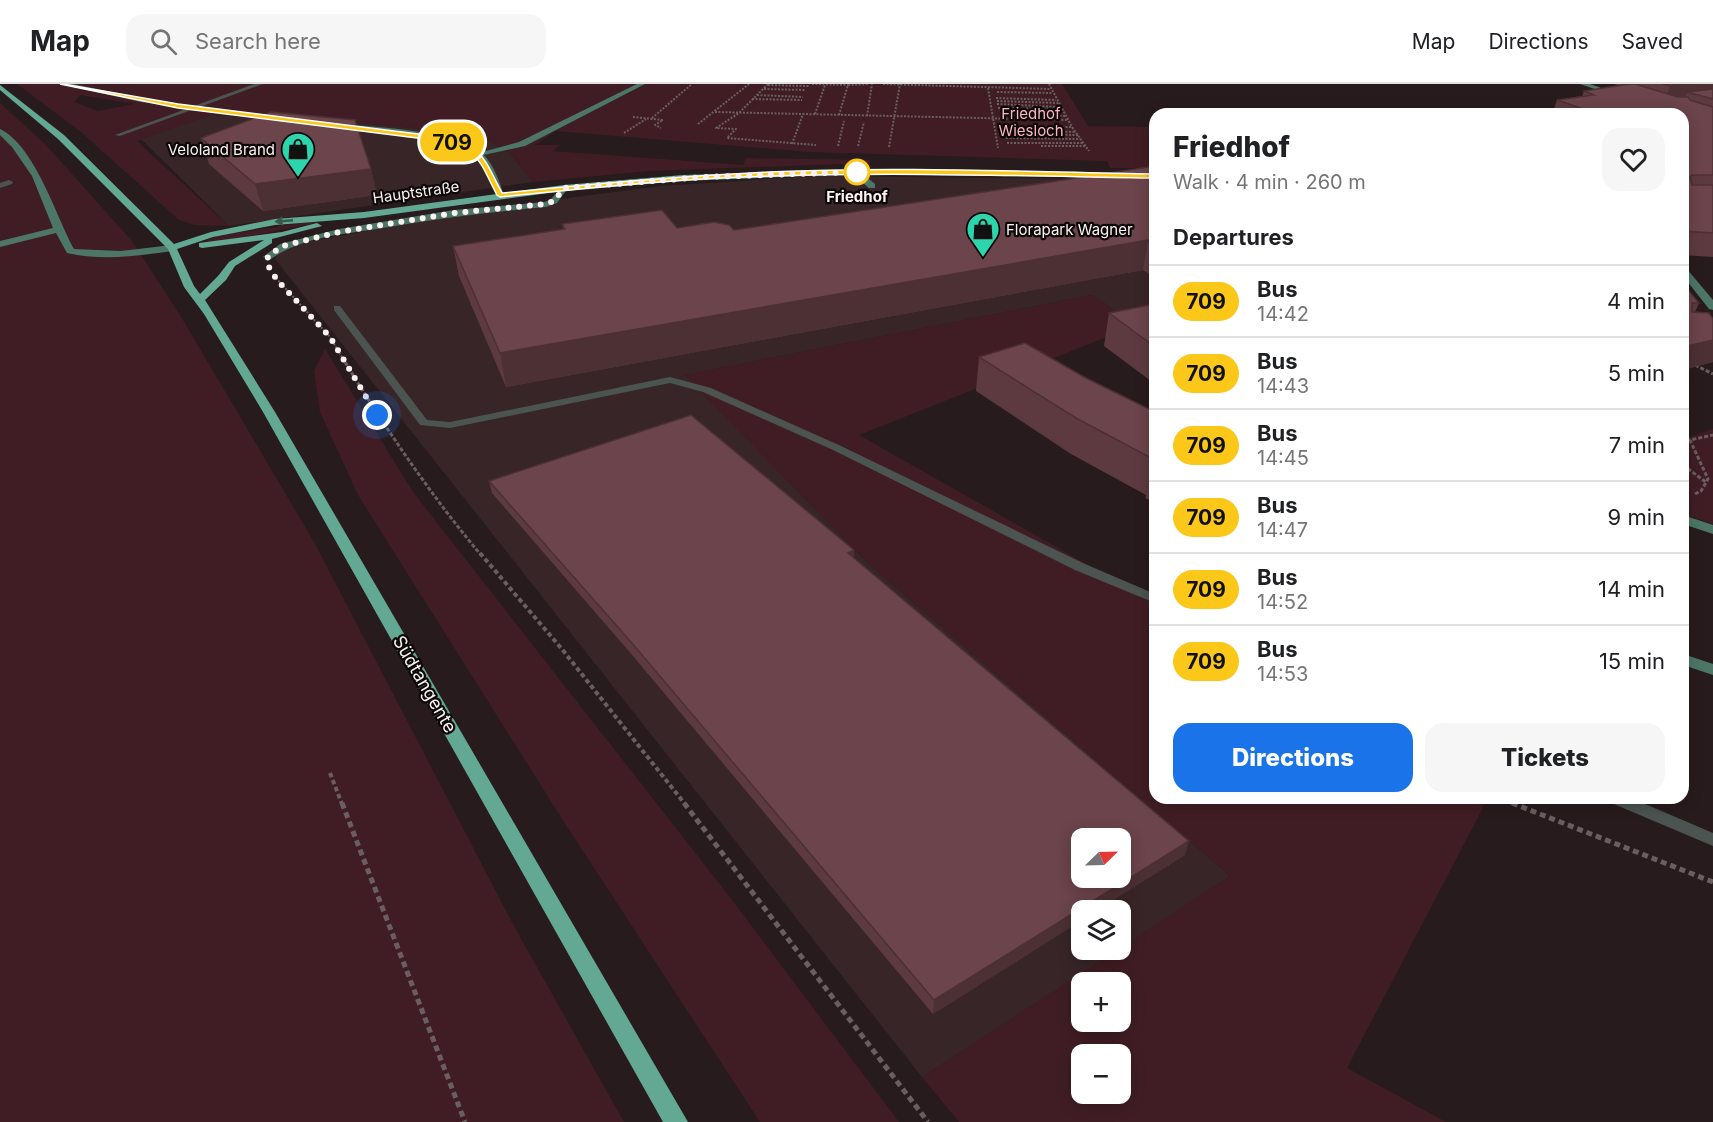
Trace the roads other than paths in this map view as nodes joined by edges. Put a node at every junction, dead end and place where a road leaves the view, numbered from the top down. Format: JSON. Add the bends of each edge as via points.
{"nodes":[{"id":1,"x":63,"y":84,"type":"edge"},
{"id":2,"x":642,"y":84,"type":"edge"},
{"id":3,"x":1583,"y":84,"type":"edge"},
{"id":4,"x":0,"y":87,"type":"edge"},
{"id":5,"x":1630,"y":98,"type":"edge"},
{"id":6,"x":291,"y":121,"type":"edge"},
{"id":7,"x":333,"y":125,"type":"edge"},
{"id":8,"x":0,"y":131,"type":"edge"},
{"id":9,"x":479,"y":154,"type":"junction"},
{"id":10,"x":855,"y":172,"type":"junction"},
{"id":11,"x":1149,"y":176,"type":"edge"},
{"id":12,"x":872,"y":186,"type":"dead end"},
{"id":13,"x":564,"y":188,"type":"junction"},
{"id":14,"x":500,"y":195,"type":"junction"},
{"id":15,"x":363,"y":215,"type":"junction"},
{"id":16,"x":59,"y":229,"type":"junction"},
{"id":17,"x":282,"y":235,"type":"junction"},
{"id":18,"x":0,"y":244,"type":"edge"},
{"id":19,"x":172,"y":248,"type":"junction"},
{"id":20,"x":268,"y":256,"type":"road end"},
{"id":21,"x":1689,"y":277,"type":"edge"},
{"id":22,"x":199,"y":300,"type":"junction"},
{"id":23,"x":1713,"y":307,"type":"edge"},
{"id":24,"x":1689,"y":521,"type":"edge"},
{"id":25,"x":1713,"y":530,"type":"edge"},
{"id":26,"x":1689,"y":661,"type":"edge"},
{"id":27,"x":1713,"y":670,"type":"edge"},
{"id":28,"x":676,"y":1122,"type":"edge"}],
"edges":[{"from":1,"to":6,"type":"street","via":[[178,106]]},
{"from":2,"to":9,"type":"street","via":[[522,144]]},
{"from":3,"to":5,"type":"street"},
{"from":4,"to":19,"type":"main road","via":[[61,137]]},
{"from":7,"to":9,"type":"street","via":[[442,139]]},
{"from":8,"to":16,"type":"street","via":[[36,176]]},
{"from":9,"to":14,"type":"street"},
{"from":10,"to":11,"type":"main road","name":"Hauptstraße"},
{"from":10,"to":12,"type":"street"},
{"from":10,"to":13,"type":"main road","name":"Hauptstraße","via":[[683,178]]},
{"from":13,"to":14,"type":"main road","name":"Hauptstraße"},
{"from":13,"to":20,"type":"street","via":[[554,201],[546,204],[454,213],[339,232],[283,246]]},
{"from":14,"to":15,"type":"main road","name":"Hauptstraße"},
{"from":15,"to":17,"type":"main road","name":"Hauptstraße"},
{"from":15,"to":19,"type":"main road","name":"Hauptstraße","one_way":true,"via":[[275,222],[211,235]]},
{"from":16,"to":18,"type":"street"},
{"from":16,"to":19,"type":"street","via":[[70,251],[91,255],[117,256]]},
{"from":17,"to":19,"type":"main road","name":"Hauptstraße"},
{"from":17,"to":22,"type":"main road","via":[[241,256]]},
{"from":19,"to":22,"type":"main road","name":"Südtangente"},
{"from":21,"to":23,"type":"street"},
{"from":22,"to":28,"type":"main road","name":"Südtangente","via":[[269,412]]},
{"from":24,"to":25,"type":"street"},
{"from":26,"to":27,"type":"street"}]}
